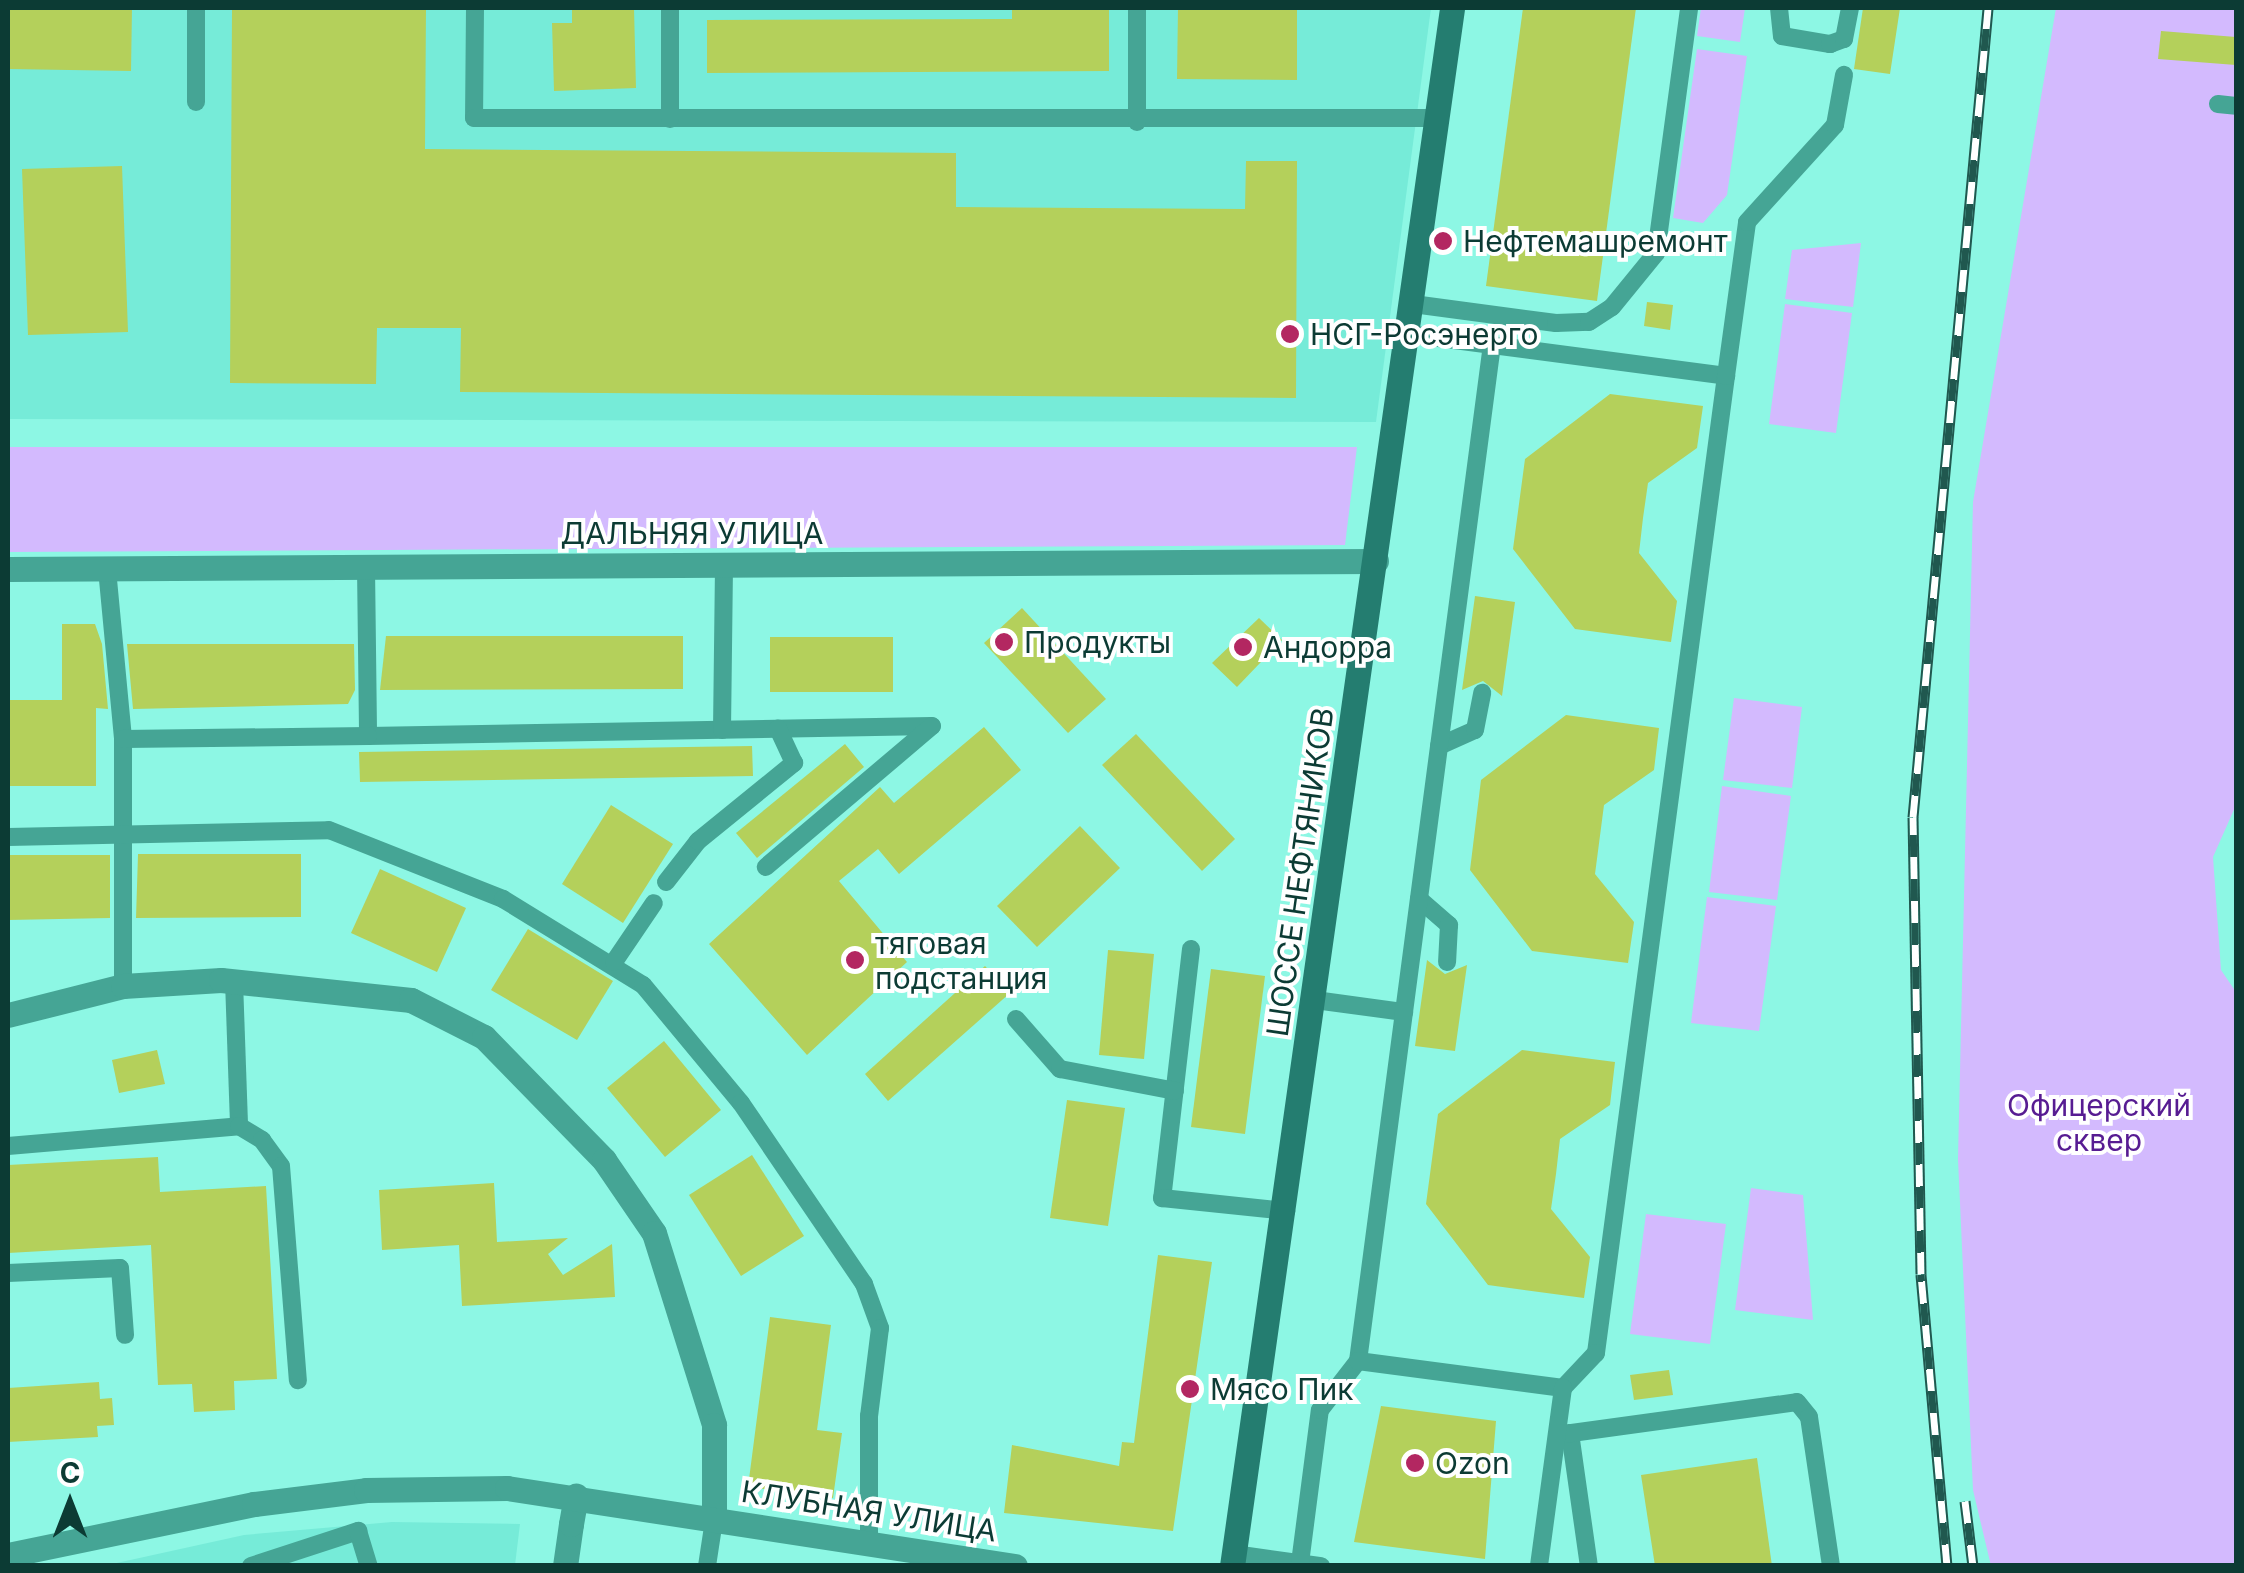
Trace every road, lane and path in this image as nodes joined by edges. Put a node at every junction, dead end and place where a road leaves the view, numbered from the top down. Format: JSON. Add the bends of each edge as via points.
{"nodes":[{"id":1,"x":196,"y":8,"type":"edge"},
{"id":2,"x":475,"y":8,"type":"edge"},
{"id":3,"x":670,"y":8,"type":"edge"},
{"id":4,"x":1137,"y":8,"type":"edge"},
{"id":5,"x":1452,"y":8,"type":"edge"},
{"id":6,"x":1688,"y":8,"type":"edge"},
{"id":7,"x":1779,"y":8,"type":"edge"},
{"id":8,"x":1850,"y":8,"type":"edge"},
{"id":9,"x":1844,"y":75,"type":"dead end"},
{"id":10,"x":196,"y":102,"type":"dead end"},
{"id":11,"x":1437,"y":118,"type":"junction"},
{"id":12,"x":670,"y":119,"type":"junction"},
{"id":13,"x":1137,"y":122,"type":"junction"},
{"id":14,"x":1413,"y":304,"type":"junction"},
{"id":15,"x":1408,"y":334,"type":"junction"},
{"id":16,"x":1492,"y":345,"type":"junction"},
{"id":17,"x":1726,"y":376,"type":"junction"},
{"id":18,"x":1376,"y":561,"type":"junction"},
{"id":19,"x":724,"y":565,"type":"junction"},
{"id":20,"x":366,"y":567,"type":"junction"},
{"id":21,"x":107,"y":568,"type":"junction"},
{"id":22,"x":8,"y":569,"type":"edge"},
{"id":23,"x":1482,"y":693,"type":"dead end"},
{"id":24,"x":778,"y":729,"type":"junction"},
{"id":25,"x":722,"y":730,"type":"junction"},
{"id":26,"x":368,"y":736,"type":"junction"},
{"id":27,"x":123,"y":738,"type":"junction"},
{"id":28,"x":1439,"y":746,"type":"junction"},
{"id":29,"x":124,"y":833,"type":"junction"},
{"id":30,"x":8,"y":836,"type":"edge"},
{"id":31,"x":766,"y":867,"type":"dead end"},
{"id":32,"x":666,"y":882,"type":"dead end"},
{"id":33,"x":1419,"y":899,"type":"junction"},
{"id":34,"x":654,"y":904,"type":"dead end"},
{"id":35,"x":1192,"y":948,"type":"dead end"},
{"id":36,"x":614,"y":962,"type":"junction"},
{"id":37,"x":1446,"y":962,"type":"dead end"},
{"id":38,"x":234,"y":982,"type":"junction"},
{"id":39,"x":124,"y":986,"type":"junction"},
{"id":40,"x":1315,"y":1000,"type":"junction"},
{"id":41,"x":1404,"y":1012,"type":"junction"},
{"id":42,"x":8,"y":1015,"type":"edge"},
{"id":43,"x":1016,"y":1019,"type":"dead end"},
{"id":44,"x":1175,"y":1091,"type":"junction"},
{"id":45,"x":239,"y":1126,"type":"junction"},
{"id":46,"x":8,"y":1146,"type":"edge"},
{"id":47,"x":1286,"y":1212,"type":"junction"},
{"id":48,"x":8,"y":1272,"type":"edge"},
{"id":49,"x":125,"y":1335,"type":"dead end"},
{"id":50,"x":1358,"y":1362,"type":"junction"},
{"id":51,"x":298,"y":1380,"type":"dead end"},
{"id":52,"x":1563,"y":1388,"type":"junction"},
{"id":53,"x":1563,"y":1434,"type":"junction"},
{"id":54,"x":576,"y":1495,"type":"junction"},
{"id":55,"x":714,"y":1520,"type":"junction"},
{"id":56,"x":869,"y":1546,"type":"junction"},
{"id":57,"x":8,"y":1555,"type":"edge"},
{"id":58,"x":1233,"y":1560,"type":"edge"},
{"id":59,"x":1300,"y":1563,"type":"junction"},
{"id":60,"x":251,"y":1566,"type":"edge"},
{"id":61,"x":369,"y":1566,"type":"edge"},
{"id":62,"x":566,"y":1566,"type":"edge"},
{"id":63,"x":707,"y":1566,"type":"edge"},
{"id":64,"x":1016,"y":1566,"type":"edge"},
{"id":65,"x":1321,"y":1566,"type":"edge"},
{"id":66,"x":1540,"y":1566,"type":"edge"},
{"id":67,"x":1589,"y":1566,"type":"edge"},
{"id":68,"x":1831,"y":1566,"type":"edge"}],
"edges":[{"from":1,"to":10,"type":"lane"},
{"from":2,"to":12,"type":"lane","via":[[474,118]]},
{"from":3,"to":12,"type":"lane"},
{"from":4,"to":13,"type":"lane"},
{"from":5,"to":11,"type":"main road","name":"ШОССЕ НЕФТЯНИКОВ"},
{"from":6,"to":14,"type":"lane","via":[[1656,253],[1612,307],[1589,322],[1556,323]]},
{"from":7,"to":8,"type":"lane","via":[[1782,36],[1830,44],[1844,39]]},
{"from":9,"to":17,"type":"lane","via":[[1835,125],[1748,222]]},
{"from":11,"to":13,"type":"lane"},
{"from":11,"to":14,"type":"main road","name":"ШОССЕ НЕФТЯНИКОВ"},
{"from":12,"to":13,"type":"lane"},
{"from":14,"to":15,"type":"main road","name":"ШОССЕ НЕФТЯНИКОВ"},
{"from":15,"to":16,"type":"lane"},
{"from":15,"to":18,"type":"main road","name":"ШОССЕ НЕФТЯНИКОВ"},
{"from":16,"to":17,"type":"lane"},
{"from":16,"to":28,"type":"lane"},
{"from":17,"to":52,"type":"lane","via":[[1596,1353]]},
{"from":18,"to":19,"type":"street","name":"ДАЛЬНЯЯ УЛИЦА"},
{"from":18,"to":40,"type":"main road","name":"ШОССЕ НЕФТЯНИКОВ"},
{"from":19,"to":20,"type":"street","name":"ДАЛЬНЯЯ УЛИЦА"},
{"from":19,"to":25,"type":"lane"},
{"from":20,"to":21,"type":"street","name":"ДАЛЬНЯЯ УЛИЦА"},
{"from":20,"to":26,"type":"lane"},
{"from":21,"to":22,"type":"street","name":"ДАЛЬНЯЯ УЛИЦА"},
{"from":21,"to":27,"type":"lane"},
{"from":23,"to":28,"type":"lane","via":[[1474,730]]},
{"from":24,"to":25,"type":"lane"},
{"from":24,"to":31,"type":"lane","via":[[932,726]]},
{"from":24,"to":32,"type":"lane","via":[[794,763],[698,841]]},
{"from":25,"to":26,"type":"lane"},
{"from":26,"to":27,"type":"lane"},
{"from":27,"to":29,"type":"lane"},
{"from":28,"to":33,"type":"lane"},
{"from":29,"to":30,"type":"lane"},
{"from":29,"to":36,"type":"lane","via":[[329,830],[503,899]]},
{"from":29,"to":39,"type":"lane"},
{"from":33,"to":37,"type":"lane","via":[[1450,925]]},
{"from":33,"to":41,"type":"lane"},
{"from":34,"to":36,"type":"lane"},
{"from":35,"to":44,"type":"lane"},
{"from":36,"to":56,"type":"lane","via":[[730,1088],[864,1284],[880,1328]]},
{"from":38,"to":39,"type":"street","name":"КЛУБНАЯ УЛИЦА"},
{"from":38,"to":45,"type":"lane"},
{"from":38,"to":55,"type":"street","name":"КЛУБНАЯ УЛИЦА","via":[[411,1000],[484,1037],[604,1160],[654,1233],[685,1311],[714,1425]]},
{"from":39,"to":42,"type":"street","name":"КЛУБНАЯ УЛИЦА"},
{"from":40,"to":41,"type":"lane"},
{"from":40,"to":47,"type":"main road","name":"ШОССЕ НЕФТЯНИКОВ"},
{"from":41,"to":50,"type":"lane"},
{"from":43,"to":44,"type":"lane","via":[[1060,1069]]},
{"from":44,"to":47,"type":"lane","via":[[1162,1198]]},
{"from":45,"to":46,"type":"lane"},
{"from":45,"to":51,"type":"lane","via":[[280,1166]]},
{"from":47,"to":58,"type":"main road","name":"ШОССЕ НЕФТЯНИКОВ"},
{"from":48,"to":49,"type":"lane","via":[[120,1268]]},
{"from":50,"to":52,"type":"lane"},
{"from":50,"to":59,"type":"lane","via":[[1320,1410]]},
{"from":52,"to":53,"type":"lane"},
{"from":53,"to":66,"type":"lane"},
{"from":53,"to":67,"type":"lane"},
{"from":53,"to":68,"type":"lane","via":[[1797,1402],[1809,1418]]},
{"from":54,"to":55,"type":"street","name":"КЛУБНАЯ УЛИЦА"},
{"from":54,"to":57,"type":"street","name":"КЛУБНАЯ УЛИЦА","via":[[366,1490]]},
{"from":54,"to":62,"type":"street"},
{"from":55,"to":56,"type":"street","name":"КЛУБНАЯ УЛИЦА"},
{"from":55,"to":63,"type":"lane"},
{"from":56,"to":64,"type":"street","name":"КЛУБНАЯ УЛИЦА"},
{"from":58,"to":59,"type":"lane"},
{"from":59,"to":65,"type":"lane"},
{"from":60,"to":61,"type":"lane","via":[[358,1532]]}]}
